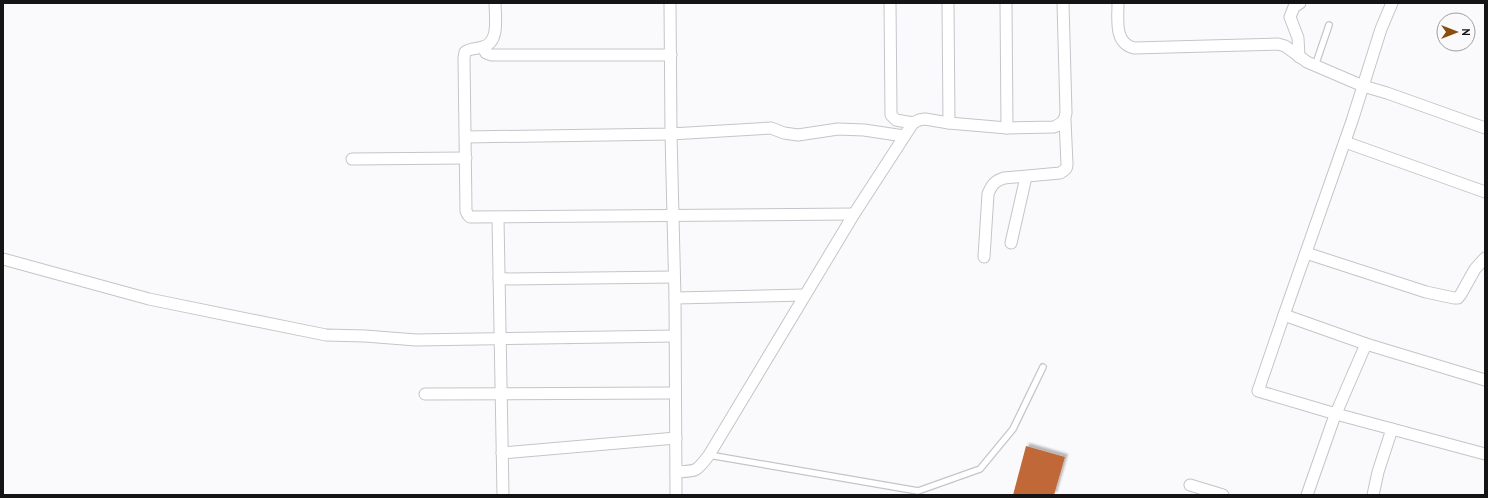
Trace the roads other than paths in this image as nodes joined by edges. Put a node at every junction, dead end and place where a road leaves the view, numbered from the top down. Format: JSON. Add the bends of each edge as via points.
{"nodes":[{"id":1,"x":495,"y":3,"type":"edge"},
{"id":2,"x":670,"y":3,"type":"edge"},
{"id":3,"x":890,"y":3,"type":"edge"},
{"id":4,"x":948,"y":3,"type":"edge"},
{"id":5,"x":1006,"y":3,"type":"edge"},
{"id":6,"x":1063,"y":3,"type":"edge"},
{"id":7,"x":1118,"y":3,"type":"edge"},
{"id":8,"x":1300,"y":3,"type":"edge"},
{"id":9,"x":1392,"y":3,"type":"edge"},
{"id":10,"x":1329,"y":25,"type":"dead end"},
{"id":11,"x":483,"y":47,"type":"junction"},
{"id":12,"x":671,"y":55,"type":"junction"},
{"id":13,"x":1299,"y":57,"type":"junction"},
{"id":14,"x":1315,"y":66,"type":"junction"},
{"id":15,"x":1363,"y":86,"type":"junction"},
{"id":16,"x":1065,"y":120,"type":"junction"},
{"id":17,"x":913,"y":123,"type":"junction"},
{"id":18,"x":949,"y":123,"type":"junction"},
{"id":19,"x":1007,"y":128,"type":"junction"},
{"id":20,"x":1485,"y":128,"type":"edge"},
{"id":21,"x":671,"y":134,"type":"junction"},
{"id":22,"x":904,"y":136,"type":"junction"},
{"id":23,"x":466,"y":137,"type":"junction"},
{"id":24,"x":1345,"y":142,"type":"junction"},
{"id":25,"x":466,"y":158,"type":"junction"},
{"id":26,"x":352,"y":159,"type":"dead end"},
{"id":27,"x":1026,"y":177,"type":"junction"},
{"id":28,"x":1485,"y":192,"type":"edge"},
{"id":29,"x":854,"y":214,"type":"junction"},
{"id":30,"x":674,"y":217,"type":"junction"},
{"id":31,"x":498,"y":218,"type":"junction"},
{"id":32,"x":1011,"y":243,"type":"dead end"},
{"id":33,"x":1306,"y":253,"type":"junction"},
{"id":34,"x":984,"y":257,"type":"dead end"},
{"id":35,"x":1485,"y":258,"type":"edge"},
{"id":36,"x":3,"y":259,"type":"edge"},
{"id":37,"x":674,"y":277,"type":"junction"},
{"id":38,"x":499,"y":279,"type":"junction"},
{"id":39,"x":805,"y":295,"type":"junction"},
{"id":40,"x":675,"y":298,"type":"junction"},
{"id":41,"x":1284,"y":315,"type":"junction"},
{"id":42,"x":675,"y":336,"type":"junction"},
{"id":43,"x":500,"y":338,"type":"junction"},
{"id":44,"x":1366,"y":344,"type":"junction"},
{"id":45,"x":1043,"y":367,"type":"dead end"},
{"id":46,"x":1485,"y":380,"type":"edge"},
{"id":47,"x":501,"y":393,"type":"junction"},
{"id":48,"x":674,"y":393,"type":"junction"},
{"id":49,"x":425,"y":394,"type":"dead end"},
{"id":50,"x":1336,"y":414,"type":"junction"},
{"id":51,"x":1392,"y":429,"type":"junction"},
{"id":52,"x":676,"y":438,"type":"junction"},
{"id":53,"x":502,"y":453,"type":"junction"},
{"id":54,"x":1485,"y":454,"type":"edge"},
{"id":55,"x":709,"y":455,"type":"junction"},
{"id":56,"x":676,"y":472,"type":"junction"},
{"id":57,"x":1190,"y":485,"type":"dead end"},
{"id":58,"x":503,"y":495,"type":"edge"},
{"id":59,"x":676,"y":495,"type":"edge"},
{"id":60,"x":1223,"y":495,"type":"edge"},
{"id":61,"x":1307,"y":495,"type":"edge"},
{"id":62,"x":1373,"y":495,"type":"edge"}],
"edges":[{"from":1,"to":11,"type":"street","via":[[494,36],[490,44]]},
{"from":2,"to":12,"type":"street"},
{"from":3,"to":17,"type":"street","via":[[891,115],[896,120]]},
{"from":4,"to":18,"type":"street"},
{"from":5,"to":19,"type":"street"},
{"from":6,"to":16,"type":"street"},
{"from":7,"to":13,"type":"street","via":[[1119,35],[1124,43],[1134,48],[1278,44]]},
{"from":8,"to":13,"type":"street","via":[[1294,7],[1290,17],[1298,38]]},
{"from":9,"to":15,"type":"street"},
{"from":10,"to":14,"type":"lane"},
{"from":11,"to":12,"type":"street","via":[[491,55],[500,56]]},
{"from":11,"to":23,"type":"street","via":[[465,52]]},
{"from":12,"to":21,"type":"street"},
{"from":13,"to":14,"type":"street"},
{"from":14,"to":15,"type":"street"},
{"from":15,"to":20,"type":"street"},
{"from":15,"to":24,"type":"street"},
{"from":16,"to":19,"type":"street","via":[[1054,127]]},
{"from":16,"to":27,"type":"street","via":[[1067,169],[1060,173]]},
{"from":17,"to":18,"type":"street","via":[[925,119]]},
{"from":17,"to":22,"type":"street"},
{"from":18,"to":19,"type":"street"},
{"from":21,"to":22,"type":"street","via":[[771,128],[798,135],[838,129]]},
{"from":21,"to":23,"type":"street"},
{"from":21,"to":30,"type":"street"},
{"from":22,"to":29,"type":"street"},
{"from":23,"to":25,"type":"street"},
{"from":24,"to":28,"type":"street"},
{"from":24,"to":33,"type":"street"},
{"from":25,"to":26,"type":"street"},
{"from":25,"to":31,"type":"street","via":[[468,215]]},
{"from":27,"to":32,"type":"street"},
{"from":27,"to":34,"type":"street","via":[[996,180],[991,187],[988,194]]},
{"from":29,"to":30,"type":"street"},
{"from":29,"to":39,"type":"street"},
{"from":30,"to":31,"type":"street"},
{"from":30,"to":37,"type":"street"},
{"from":31,"to":38,"type":"street"},
{"from":33,"to":35,"type":"street","via":[[1426,292],[1454,298],[1458,298],[1475,269]]},
{"from":33,"to":41,"type":"street"},
{"from":36,"to":43,"type":"street","via":[[149,299],[326,334],[416,340]]},
{"from":37,"to":38,"type":"street"},
{"from":37,"to":40,"type":"street"},
{"from":38,"to":43,"type":"street"},
{"from":39,"to":40,"type":"street"},
{"from":39,"to":55,"type":"street"},
{"from":40,"to":42,"type":"street"},
{"from":41,"to":44,"type":"street"},
{"from":41,"to":50,"type":"street","via":[[1258,391]]},
{"from":42,"to":43,"type":"street"},
{"from":42,"to":48,"type":"street"},
{"from":43,"to":47,"type":"street"},
{"from":44,"to":46,"type":"street"},
{"from":44,"to":50,"type":"street"},
{"from":45,"to":55,"type":"lane","via":[[1013,429],[980,469],[918,491]]},
{"from":47,"to":48,"type":"street"},
{"from":47,"to":49,"type":"street"},
{"from":47,"to":53,"type":"street"},
{"from":48,"to":52,"type":"street"},
{"from":50,"to":51,"type":"street"},
{"from":50,"to":61,"type":"street"},
{"from":51,"to":54,"type":"street"},
{"from":51,"to":62,"type":"street"},
{"from":52,"to":53,"type":"street"},
{"from":52,"to":56,"type":"street"},
{"from":53,"to":58,"type":"street"},
{"from":55,"to":56,"type":"street","via":[[699,468]]},
{"from":56,"to":59,"type":"street"},
{"from":57,"to":60,"type":"street"}]}
